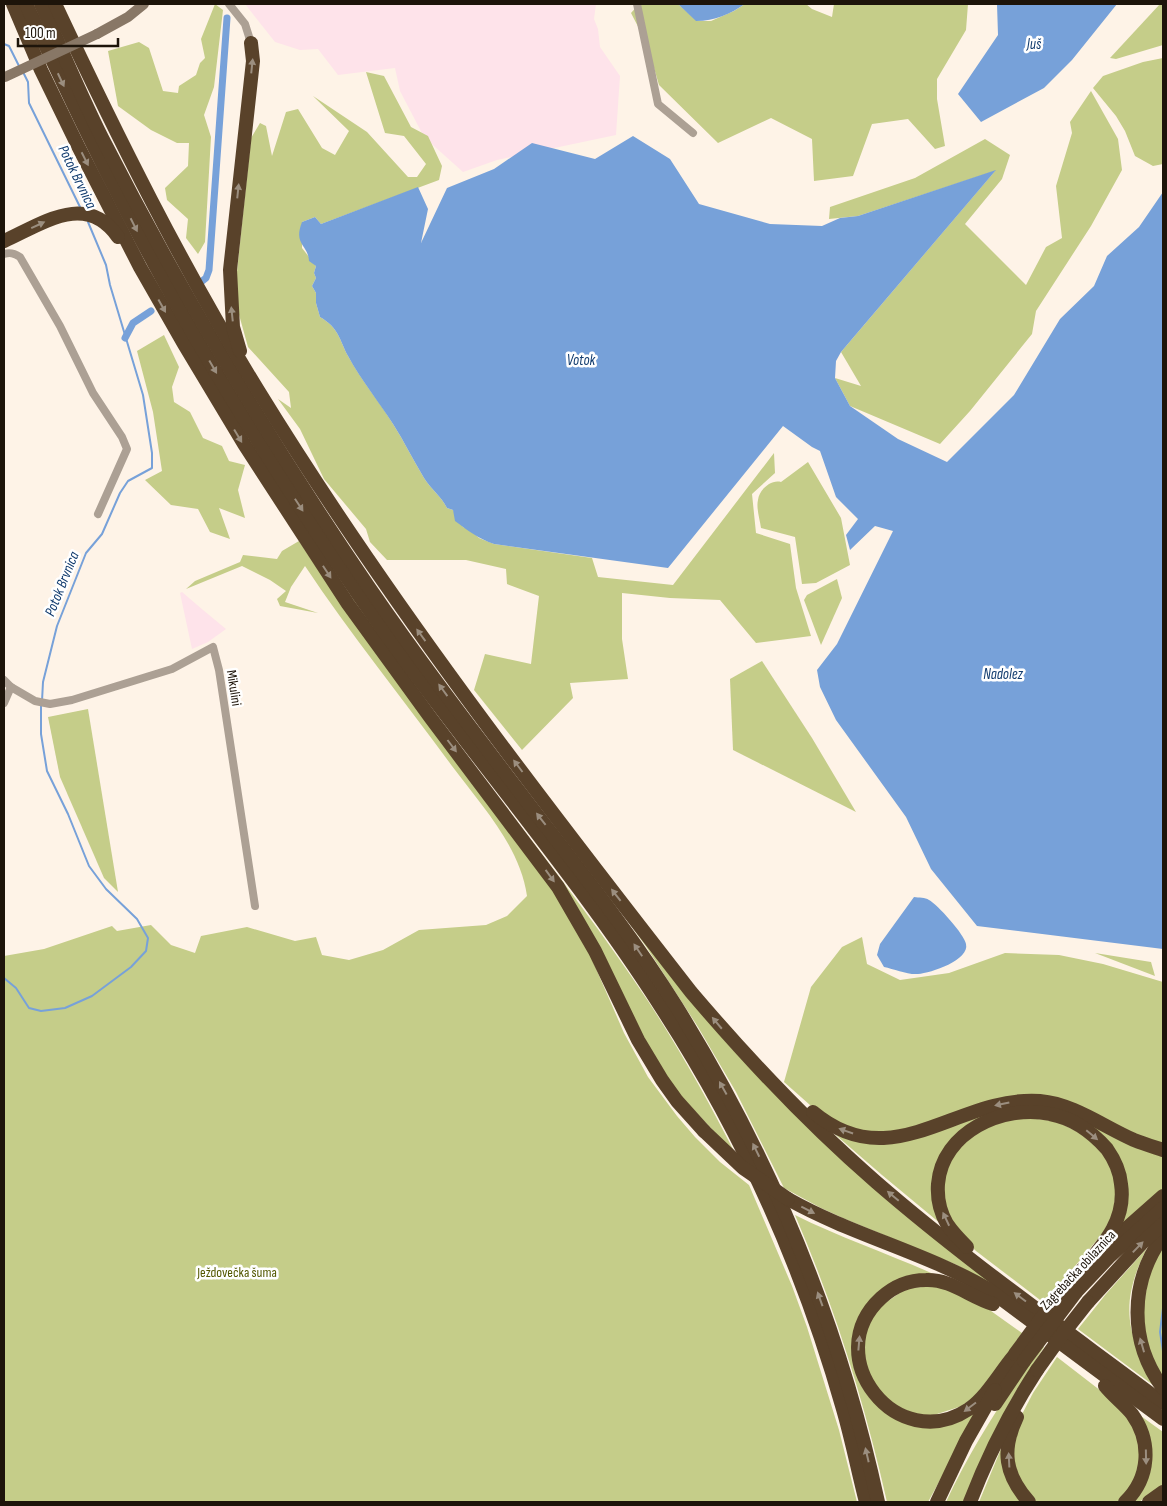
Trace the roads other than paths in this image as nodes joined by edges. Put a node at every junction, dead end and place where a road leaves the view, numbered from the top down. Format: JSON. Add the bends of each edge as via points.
{"nodes":[{"id":1,"x":13,"y":4,"type":"edge"},
{"id":2,"x":26,"y":4,"type":"edge"},
{"id":3,"x":41,"y":4,"type":"edge"},
{"id":4,"x":55,"y":4,"type":"edge"},
{"id":5,"x":144,"y":4,"type":"edge"},
{"id":6,"x":229,"y":4,"type":"edge"},
{"id":7,"x":637,"y":4,"type":"edge"},
{"id":8,"x":251,"y":43,"type":"joint"},
{"id":9,"x":4,"y":78,"type":"edge"},
{"id":10,"x":693,"y":133,"type":"dead end"},
{"id":11,"x":4,"y":241,"type":"edge"},
{"id":12,"x":4,"y":254,"type":"edge"},
{"id":13,"x":140,"y":267,"type":"junction"},
{"id":14,"x":259,"y":392,"type":"junction"},
{"id":15,"x":98,"y":514,"type":"dead end"},
{"id":16,"x":4,"y":680,"type":"edge"},
{"id":17,"x":11,"y":687,"type":"junction"},
{"id":18,"x":4,"y":703,"type":"edge"},
{"id":19,"x":255,"y":906,"type":"dead end"},
{"id":20,"x":762,"y":1072,"type":"junction"},
{"id":21,"x":1163,"y":1150,"type":"edge"},
{"id":22,"x":1163,"y":1196,"type":"edge"},
{"id":23,"x":1163,"y":1208,"type":"edge"},
{"id":24,"x":1163,"y":1224,"type":"edge"},
{"id":25,"x":1163,"y":1236,"type":"edge"},
{"id":26,"x":885,"y":1242,"type":"junction"},
{"id":27,"x":972,"y":1259,"type":"junction"},
{"id":28,"x":1074,"y":1285,"type":"junction"},
{"id":29,"x":993,"y":1304,"type":"junction"},
{"id":30,"x":1017,"y":1358,"type":"junction"},
{"id":31,"x":1037,"y":1370,"type":"junction"},
{"id":32,"x":1105,"y":1386,"type":"junction"},
{"id":33,"x":1163,"y":1388,"type":"edge"},
{"id":34,"x":1163,"y":1403,"type":"edge"},
{"id":35,"x":1163,"y":1419,"type":"edge"},
{"id":36,"x":1163,"y":1428,"type":"edge"},
{"id":37,"x":1163,"y":1492,"type":"edge"},
{"id":38,"x":866,"y":1502,"type":"edge"},
{"id":39,"x":878,"y":1502,"type":"edge"},
{"id":40,"x":937,"y":1502,"type":"edge"},
{"id":41,"x":941,"y":1502,"type":"edge"},
{"id":42,"x":970,"y":1502,"type":"edge"},
{"id":43,"x":1029,"y":1502,"type":"edge"},
{"id":44,"x":1125,"y":1502,"type":"edge"},
{"id":45,"x":1149,"y":1502,"type":"edge"}],
"edges":[{"from":1,"to":13,"type":"highway","one_way":true,"via":[[41,70]]},
{"from":2,"to":38,"type":"highway","one_way":true,"via":[[88,136],[160,275],[254,436],[359,596],[620,946],[698,1068],[779,1228],[822,1342]]},
{"from":39,"to":3,"type":"highway","one_way":true,"via":[[854,1402],[806,1262],[771,1180],[706,1057],[634,943],[411,646],[269,436],[160,248],[101,135]]},
{"from":4,"to":14,"type":"highway","via":[[165,227]]},
{"from":5,"to":9,"type":"main road","bridge":true,"via":[[97,34]]},
{"from":6,"to":8,"type":"street","via":[[245,24]]},
{"from":7,"to":10,"type":"street","via":[[658,104]]},
{"from":14,"to":8,"type":"highway","one_way":true,"via":[[233,327],[230,292],[253,61]]},
{"from":11,"to":13,"type":"highway","one_way":true,"via":[[53,218],[73,213],[94,216],[107,223],[131,260]]},
{"from":12,"to":15,"type":"street","via":[[8,252],[20,257],[127,449]]},
{"from":13,"to":26,"type":"highway","one_way":true,"bridge":true,"via":[[244,444],[348,604],[558,887],[595,951],[638,1040],[667,1087],[704,1131],[743,1168],[788,1199],[829,1220]]},
{"from":20,"to":14,"type":"highway","one_way":true,"via":[[691,992],[466,697],[380,579]]},
{"from":16,"to":17,"type":"street"},
{"from":17,"to":18,"type":"street"},
{"from":17,"to":19,"type":"street","name":"Mikulini","via":[[35,701],[50,704],[72,700],[172,669],[213,647]]},
{"from":21,"to":20,"type":"highway","one_way":true,"via":[[1058,1104],[1034,1101],[994,1106],[906,1136],[877,1138],[858,1135],[825,1122],[774,1076]]},
{"from":27,"to":20,"type":"highway","one_way":true,"via":[[875,1181]]},
{"from":22,"to":28,"type":"highway","via":[[1124,1228]]},
{"from":23,"to":28,"type":"highway","name":"Zagrebačka obilaznica"},
{"from":31,"to":24,"type":"highway","name":"Zagrebačka obilaznica","one_way":true,"bridge":true,"via":[[1088,1302]]},
{"from":33,"to":25,"type":"highway","one_way":true,"via":[[1145,1355],[1136,1309],[1141,1279]]},
{"from":26,"to":29,"type":"highway","via":[[893,1252],[942,1274]]},
{"from":26,"to":35,"type":"highway","via":[[962,1274],[988,1289]]},
{"from":27,"to":28,"type":"highway","one_way":true,"via":[[969,1249],[947,1224],[939,1202],[942,1164],[955,1143],[985,1122],[1026,1111],[1046,1113],[1075,1123],[1094,1136],[1109,1152],[1121,1181],[1122,1200],[1115,1226]]},
{"from":34,"to":27,"type":"highway","one_way":true},
{"from":28,"to":30,"type":"highway","bridge":true,"via":[[1043,1316]]},
{"from":30,"to":29,"type":"highway","one_way":true,"via":[[970,1408],[948,1418],[928,1421],[905,1417],[886,1406],[871,1390],[863,1375],[858,1352],[862,1326],[870,1309],[892,1290],[914,1281],[931,1280],[963,1289]]},
{"from":29,"to":32,"type":"highway"},
{"from":30,"to":40,"type":"highway","via":[[966,1441]]},
{"from":30,"to":41,"type":"highway","via":[[999,1398]]},
{"from":31,"to":42,"type":"highway","via":[[996,1438]]},
{"from":43,"to":31,"type":"highway","one_way":true,"via":[[1011,1476],[1008,1457],[1010,1431]]},
{"from":32,"to":36,"type":"highway"},
{"from":32,"to":44,"type":"highway","one_way":true,"via":[[1133,1416],[1145,1443],[1143,1476]]},
{"from":37,"to":45,"type":"highway"}]}
